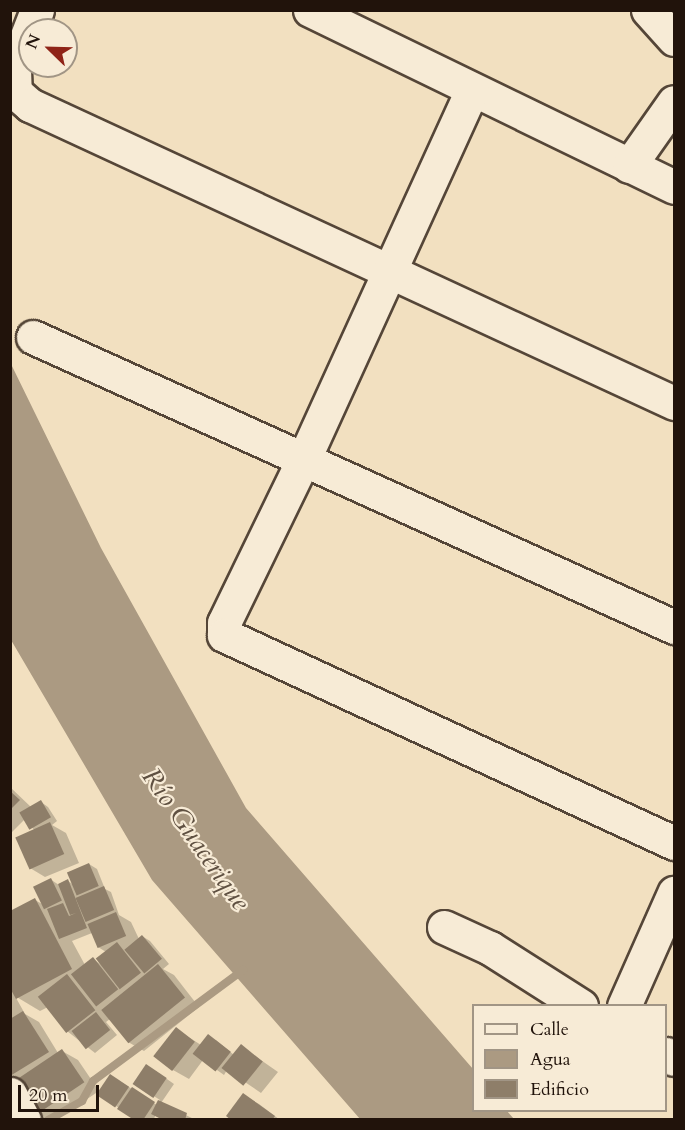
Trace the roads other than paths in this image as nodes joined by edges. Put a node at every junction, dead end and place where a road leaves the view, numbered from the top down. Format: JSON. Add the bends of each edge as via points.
{"nodes":[{"id":1,"x":37,"y":10,"type":"edge"},
{"id":2,"x":310,"y":10,"type":"edge"},
{"id":3,"x":648,"y":10,"type":"edge"},
{"id":4,"x":675,"y":39,"type":"edge"},
{"id":5,"x":472,"y":90,"type":"junction"},
{"id":6,"x":675,"y":102,"type":"edge"},
{"id":7,"x":629,"y":166,"type":"junction"},
{"id":8,"x":675,"y":187,"type":"edge"},
{"id":9,"x":387,"y":269,"type":"junction"},
{"id":10,"x":33,"y":337,"type":"dead end"},
{"id":11,"x":675,"y":403,"type":"edge"},
{"id":12,"x":304,"y":458,"type":"junction"},
{"id":13,"x":675,"y":627,"type":"edge"},
{"id":14,"x":675,"y":843,"type":"edge"},
{"id":15,"x":675,"y":893,"type":"edge"},
{"id":16,"x":444,"y":927,"type":"dead end"},
{"id":17,"x":579,"y":1004,"type":"edge"},
{"id":18,"x":624,"y":1004,"type":"edge"},
{"id":19,"x":10,"y":1094,"type":"edge"},
{"id":20,"x":24,"y":1119,"type":"edge"}],
"edges":[{"from":1,"to":9,"type":"street","via":[[14,69],[15,92],[30,105]]},
{"from":2,"to":5,"type":"street"},
{"from":3,"to":4,"type":"street"},
{"from":5,"to":7,"type":"street"},
{"from":5,"to":9,"type":"street"},
{"from":6,"to":7,"type":"street"},
{"from":7,"to":8,"type":"street"},
{"from":9,"to":11,"type":"street"},
{"from":9,"to":12,"type":"street"},
{"from":10,"to":12,"type":"street"},
{"from":12,"to":13,"type":"street"},
{"from":12,"to":14,"type":"street","via":[[224,623],[224,635]]},
{"from":15,"to":18,"type":"street"},
{"from":16,"to":17,"type":"street","via":[[490,948]]},
{"from":19,"to":20,"type":"street"}]}
